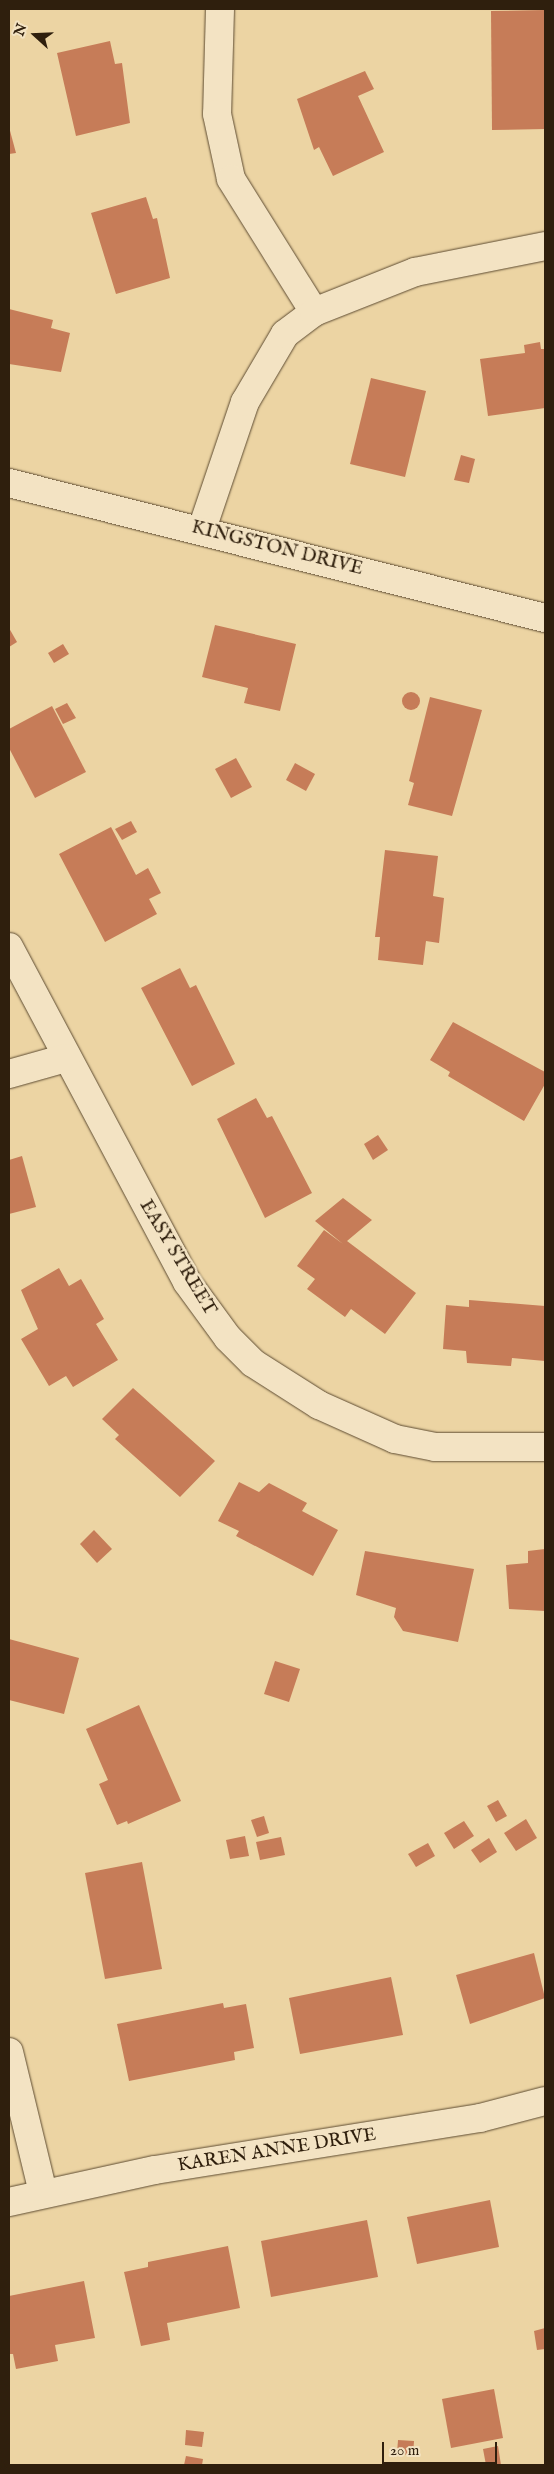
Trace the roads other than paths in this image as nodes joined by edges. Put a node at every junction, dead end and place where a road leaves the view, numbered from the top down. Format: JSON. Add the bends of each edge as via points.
{"nodes":[{"id":1,"x":220,"y":9,"type":"edge"},
{"id":2,"x":545,"y":246,"type":"edge"},
{"id":3,"x":314,"y":312,"type":"junction"},
{"id":4,"x":9,"y":483,"type":"edge"},
{"id":5,"x":202,"y":528,"type":"junction"},
{"id":6,"x":545,"y":618,"type":"edge"},
{"id":7,"x":9,"y":947,"type":"edge"},
{"id":8,"x":66,"y":1058,"type":"junction"},
{"id":9,"x":9,"y":1074,"type":"edge"},
{"id":10,"x":545,"y":1447,"type":"edge"},
{"id":11,"x":9,"y":2052,"type":"edge"},
{"id":12,"x":545,"y":2101,"type":"edge"},
{"id":13,"x":43,"y":2193,"type":"junction"},
{"id":14,"x":9,"y":2202,"type":"edge"}],
"edges":[{"from":1,"to":3,"type":"street","via":[[217,114],[232,178]]},
{"from":2,"to":3,"type":"street","via":[[415,272]]},
{"from":3,"to":5,"type":"street","via":[[284,334],[264,366],[226,449]]},
{"from":4,"to":5,"type":"street","name":"KINGSTON DRIVE"},
{"from":5,"to":6,"type":"street","name":"KINGSTON DRIVE"},
{"from":7,"to":8,"type":"street","name":"EASY STREET"},
{"from":8,"to":9,"type":"street"},
{"from":8,"to":10,"type":"street","name":"EASY STREET","via":[[187,1282],[228,1338],[253,1363],[319,1405],[395,1439],[436,1447]]},
{"from":11,"to":13,"type":"street"},
{"from":12,"to":13,"type":"street","name":"KAREN ANNE DRIVE","via":[[480,2118],[155,2170]]},
{"from":13,"to":14,"type":"street","name":"KAREN ANNE DRIVE"}]}
